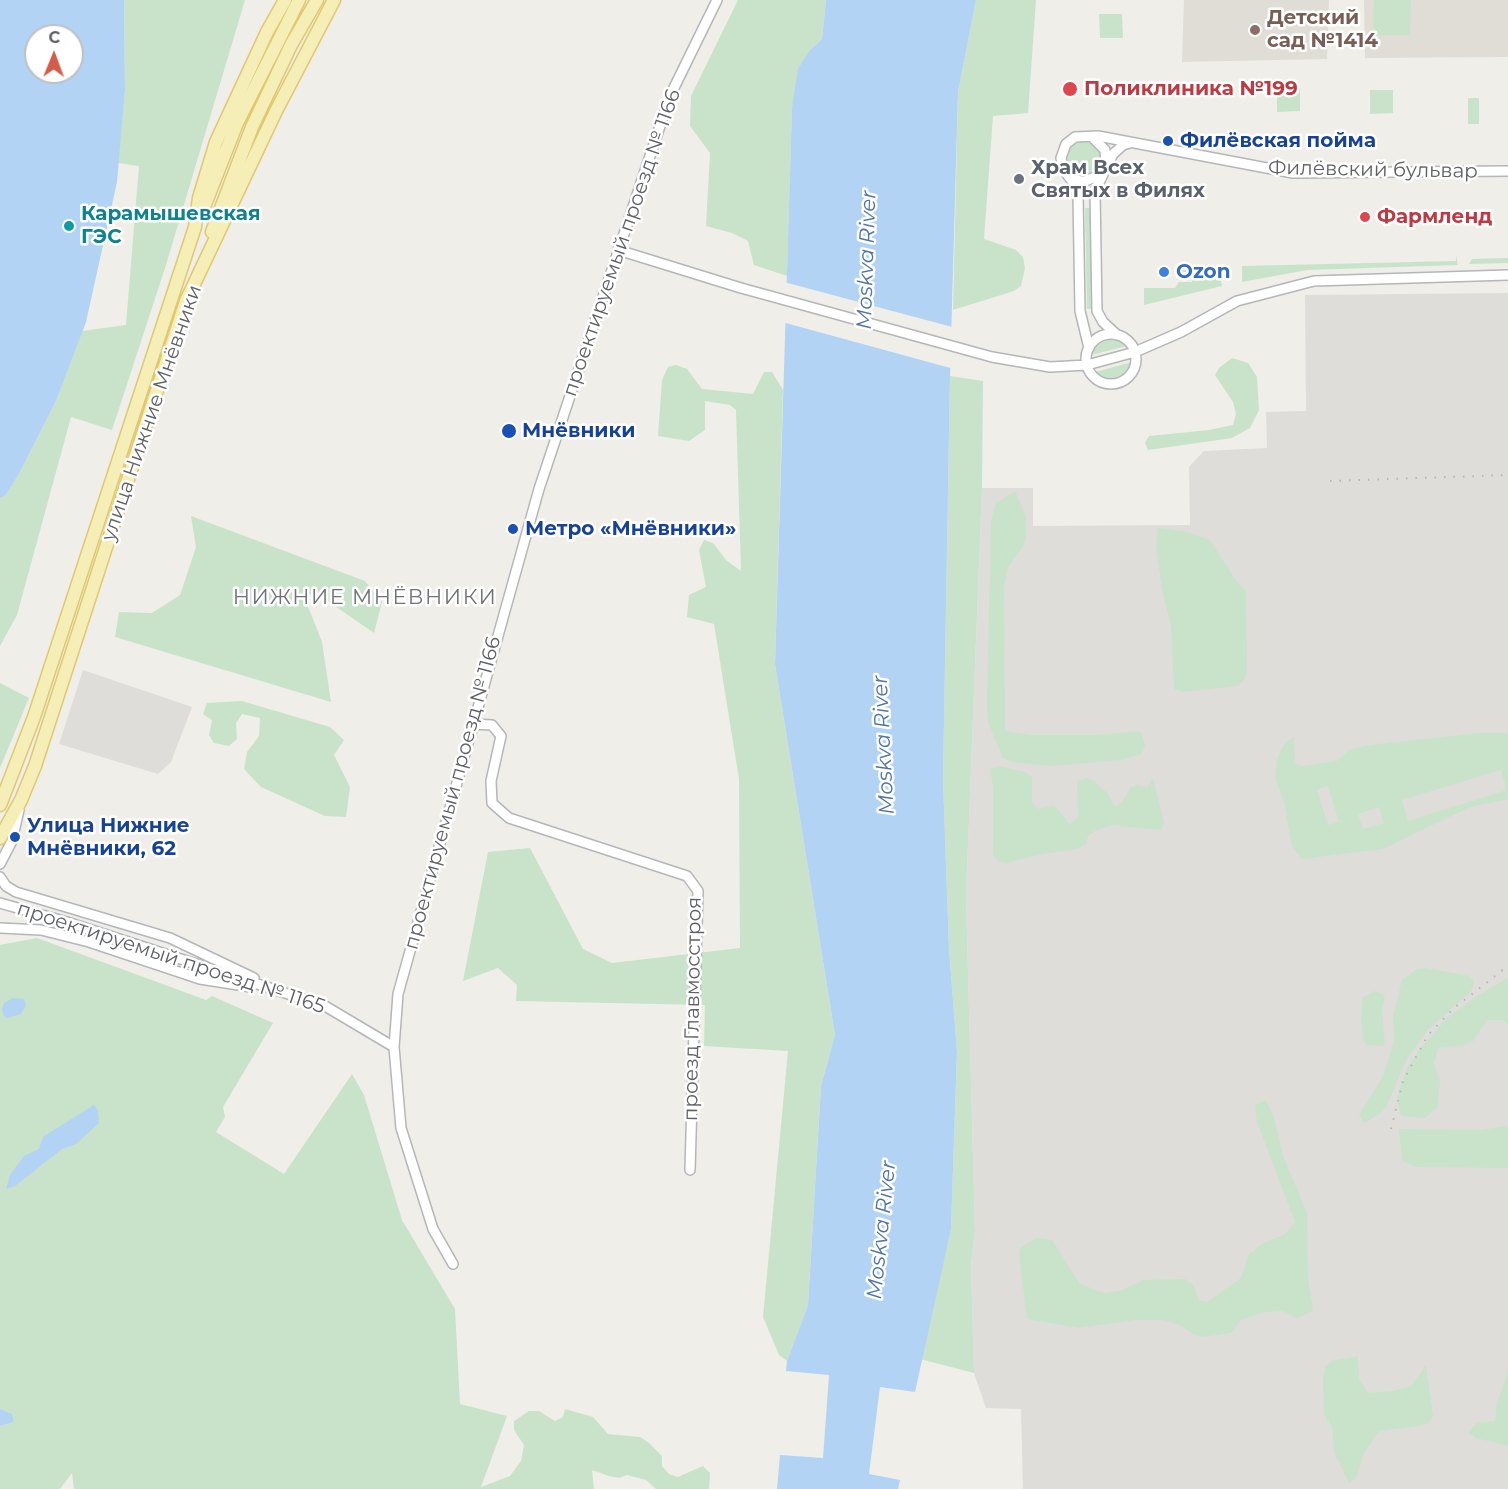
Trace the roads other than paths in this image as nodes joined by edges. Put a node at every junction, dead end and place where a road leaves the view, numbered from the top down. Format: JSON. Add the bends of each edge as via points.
{"nodes":[{"id":1,"x":285,"y":0,"type":"edge"},
{"id":2,"x":298,"y":0,"type":"edge"},
{"id":3,"x":317,"y":0,"type":"edge"},
{"id":4,"x":334,"y":0,"type":"edge"},
{"id":5,"x":717,"y":0,"type":"edge"},
{"id":6,"x":1087,"y":136,"type":"junction"},
{"id":7,"x":1133,"y":143,"type":"junction"},
{"id":8,"x":1104,"y":170,"type":"junction"},
{"id":9,"x":1508,"y":171,"type":"edge"},
{"id":10,"x":1070,"y":177,"type":"junction"},
{"id":11,"x":195,"y":227,"type":"junction"},
{"id":12,"x":618,"y":250,"type":"junction"},
{"id":13,"x":1508,"y":275,"type":"edge"},
{"id":14,"x":194,"y":284,"type":"junction"},
{"id":15,"x":1117,"y":335,"type":"junction"},
{"id":16,"x":1089,"y":348,"type":"junction"},
{"id":17,"x":1136,"y":352,"type":"junction"},
{"id":18,"x":1087,"y":365,"type":"junction"},
{"id":19,"x":103,"y":506,"type":"junction"},
{"id":20,"x":118,"y":511,"type":"junction"},
{"id":21,"x":471,"y":724,"type":"junction"},
{"id":22,"x":21,"y":800,"type":"junction"},
{"id":23,"x":0,"y":805,"type":"edge"},
{"id":24,"x":0,"y":838,"type":"edge"},
{"id":25,"x":0,"y":864,"type":"edge"},
{"id":26,"x":0,"y":877,"type":"edge"},
{"id":27,"x":0,"y":903,"type":"edge"},
{"id":28,"x":0,"y":928,"type":"edge"},
{"id":29,"x":283,"y":993,"type":"junction"},
{"id":30,"x":393,"y":1047,"type":"junction"},
{"id":31,"x":690,"y":1170,"type":"dead end"},
{"id":32,"x":453,"y":1264,"type":"dead end"}],
"edges":[{"from":1,"to":11,"type":"main road","name":"улица Нижние Мнёвники","via":[[226,118],[202,187]]},
{"from":2,"to":11,"type":"main road","via":[[237,123]]},
{"from":3,"to":14,"type":"main road","via":[[252,127]]},
{"from":4,"to":14,"type":"main road","name":"улица Нижние Мнёвники"},
{"from":5,"to":12,"type":"street","name":"проектируемый проезд № 1166","via":[[670,96]]},
{"from":6,"to":7,"type":"street","name":"Филёвский бульвар"},
{"from":6,"to":8,"type":"street","via":[[1098,140],[1105,150]]},
{"from":6,"to":10,"type":"street","via":[[1075,137],[1063,148],[1061,164]]},
{"from":7,"to":8,"type":"street","via":[[1116,150]]},
{"from":7,"to":9,"type":"street","name":"Филёвский бульвар","via":[[1293,173]]},
{"from":8,"to":10,"type":"street","via":[[1090,181]]},
{"from":8,"to":15,"type":"street","via":[[1095,191],[1097,311]]},
{"from":10,"to":16,"type":"street","via":[[1078,196],[1080,311]]},
{"from":11,"to":19,"type":"main road","name":"улица Нижние Мнёвники"},
{"from":12,"to":18,"type":"street","via":[[992,357],[1034,366]]},
{"from":12,"to":21,"type":"street","name":"проектируемый проезд № 1166","via":[[536,500]]},
{"from":13,"to":17,"type":"street","via":[[1349,279],[1280,288],[1237,301]]},
{"from":14,"to":20,"type":"main road","name":"улица Нижние Мнёвники"},
{"from":15,"to":16,"type":"street","via":[[1102,336]]},
{"from":15,"to":17,"type":"street","via":[[1127,339]]},
{"from":16,"to":18,"type":"street"},
{"from":17,"to":18,"type":"street"},
{"from":17,"to":18,"type":"street","via":[[1135,368],[1118,384],[1096,379]]},
{"from":19,"to":20,"type":"street"},
{"from":19,"to":23,"type":"main road","name":"улица Нижние Мнёвники","via":[[27,739]]},
{"from":20,"to":22,"type":"main road","name":"улица Нижние Мнёвники"},
{"from":21,"to":30,"type":"street","name":"проектируемый проезд № 1166","via":[[398,994]]},
{"from":21,"to":31,"type":"street","name":"проезд Главмосстроя","via":[[492,725],[501,736],[491,781],[492,803],[509,818],[687,876],[698,891]]},
{"from":22,"to":24,"type":"main road","name":"улица Нижние Мнёвники"},
{"from":22,"to":25,"type":"street","via":[[12,841]]},
{"from":26,"to":29,"type":"street","via":[[16,892],[170,938]]},
{"from":27,"to":29,"type":"street","name":"проектируемый проезд № 1165"},
{"from":28,"to":29,"type":"street","via":[[41,930],[200,979]]},
{"from":29,"to":30,"type":"street","name":"проектируемый проезд № 1165","via":[[325,1006]]},
{"from":30,"to":32,"type":"street","via":[[401,1128],[433,1229]]}]}
